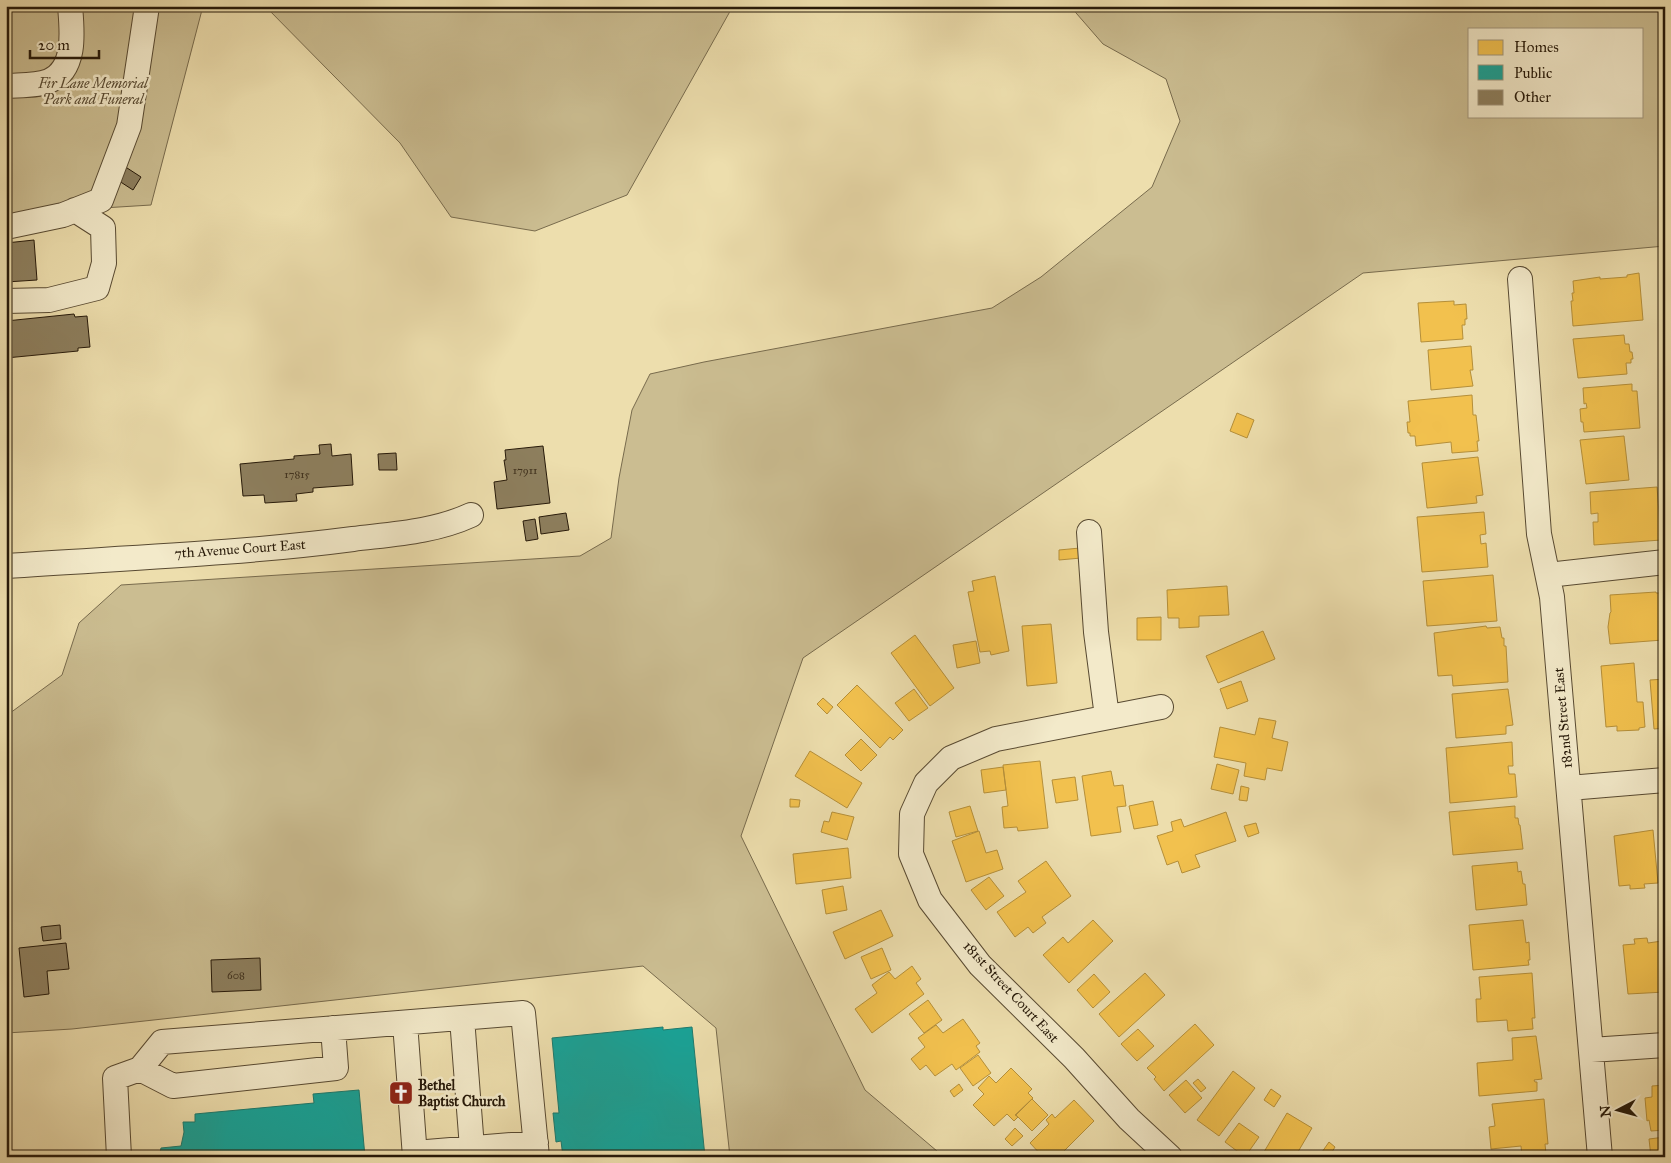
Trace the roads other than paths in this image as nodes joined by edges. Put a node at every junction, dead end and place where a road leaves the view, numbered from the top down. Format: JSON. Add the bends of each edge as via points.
{"nodes":[{"id":1,"x":70,"y":6,"type":"edge"},
{"id":2,"x":147,"y":6,"type":"edge"},
{"id":3,"x":6,"y":86,"type":"edge"},
{"id":4,"x":75,"y":210,"type":"junction"},
{"id":5,"x":6,"y":228,"type":"edge"},
{"id":6,"x":1520,"y":280,"type":"dead end"},
{"id":7,"x":6,"y":301,"type":"edge"},
{"id":8,"x":471,"y":515,"type":"dead end"},
{"id":9,"x":1089,"y":532,"type":"dead end"},
{"id":10,"x":1665,"y":562,"type":"edge"},
{"id":11,"x":6,"y":566,"type":"edge"},
{"id":12,"x":1548,"y":575,"type":"junction"},
{"id":13,"x":1161,"y":707,"type":"dead end"},
{"id":14,"x":1107,"y":717,"type":"junction"},
{"id":15,"x":1665,"y":780,"type":"edge"},
{"id":16,"x":1569,"y":788,"type":"junction"},
{"id":17,"x":462,"y":1018,"type":"junction"},
{"id":18,"x":405,"y":1023,"type":"junction"},
{"id":19,"x":333,"y":1028,"type":"junction"},
{"id":20,"x":1665,"y":1045,"type":"edge"},
{"id":21,"x":1591,"y":1050,"type":"junction"},
{"id":22,"x":140,"y":1069,"type":"junction"},
{"id":23,"x":472,"y":1148,"type":"junction"},
{"id":24,"x":537,"y":1150,"type":"edge"},
{"id":25,"x":415,"y":1155,"type":"edge"},
{"id":26,"x":119,"y":1157,"type":"edge"},
{"id":27,"x":1170,"y":1157,"type":"edge"},
{"id":28,"x":1600,"y":1157,"type":"edge"}],
"edges":[{"from":1,"to":3,"type":"street","via":[[71,48],[60,74],[49,81]]},
{"from":2,"to":4,"type":"street","via":[[129,126],[101,200]]},
{"from":4,"to":5,"type":"street"},
{"from":4,"to":7,"type":"street","via":[[104,228],[104,263],[97,288],[49,300]]},
{"from":6,"to":12,"type":"street","name":"182nd Street East","via":[[1539,534]]},
{"from":8,"to":11,"type":"street","name":"7th Avenue Court East","via":[[435,528],[332,542]]},
{"from":9,"to":14,"type":"street","via":[[1096,632]]},
{"from":10,"to":12,"type":"street"},
{"from":12,"to":16,"type":"street","name":"182nd Street East"},
{"from":13,"to":14,"type":"street","name":"181st Street Court East"},
{"from":14,"to":27,"type":"street","name":"181st Street Court East","via":[[996,739],[951,758],[926,783],[912,814],[911,854],[930,900],[980,964]]},
{"from":15,"to":16,"type":"street"},
{"from":16,"to":21,"type":"street","name":"182nd Street East"},
{"from":17,"to":18,"type":"street"},
{"from":17,"to":23,"type":"street"},
{"from":17,"to":24,"type":"street","via":[[523,1013]]},
{"from":18,"to":19,"type":"street"},
{"from":18,"to":25,"type":"street"},
{"from":19,"to":22,"type":"street","via":[[162,1042]]},
{"from":19,"to":22,"type":"street","via":[[336,1068],[173,1086]]},
{"from":20,"to":21,"type":"street"},
{"from":21,"to":28,"type":"street","name":"182nd Street East"},
{"from":22,"to":26,"type":"street","via":[[115,1078]]},
{"from":23,"to":24,"type":"street"},
{"from":23,"to":25,"type":"street"}]}
